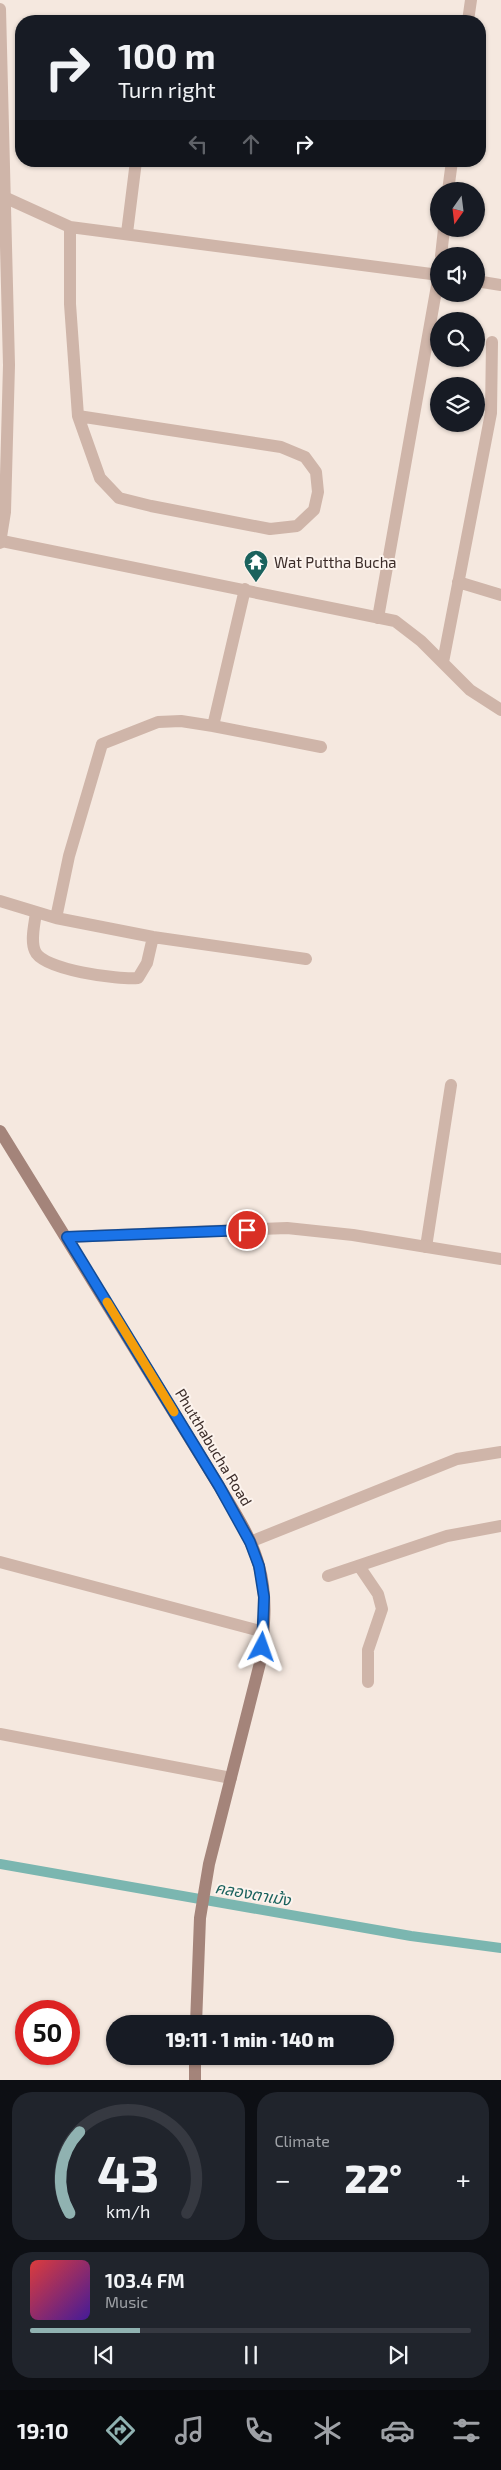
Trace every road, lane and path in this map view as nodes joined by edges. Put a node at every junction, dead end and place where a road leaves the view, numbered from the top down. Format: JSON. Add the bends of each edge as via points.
{"nodes":[{"id":1,"x":471,"y":0,"type":"edge"},
{"id":2,"x":0,"y":10,"type":"edge"},
{"id":3,"x":469,"y":15,"type":"edge"},
{"id":4,"x":135,"y":167,"type":"edge"},
{"id":5,"x":451,"y":167,"type":"edge"},
{"id":6,"x":449,"y":182,"type":"edge"},
{"id":7,"x":4,"y":197,"type":"junction"},
{"id":8,"x":70,"y":226,"type":"junction"},
{"id":9,"x":127,"y":233,"type":"junction"},
{"id":10,"x":430,"y":274,"type":"edge"},
{"id":11,"x":485,"y":282,"type":"edge"},
{"id":12,"x":501,"y":285,"type":"edge"},
{"id":13,"x":434,"y":302,"type":"edge"},
{"id":14,"x":492,"y":342,"type":"dead end"},
{"id":15,"x":496,"y":413,"type":"edge"},
{"id":16,"x":78,"y":416,"type":"junction"},
{"id":17,"x":1,"y":542,"type":"edge"},
{"id":18,"x":458,"y":582,"type":"junction"},
{"id":19,"x":245,"y":589,"type":"junction"},
{"id":20,"x":501,"y":595,"type":"edge"},
{"id":21,"x":378,"y":618,"type":"junction"},
{"id":22,"x":443,"y":662,"type":"junction"},
{"id":23,"x":501,"y":710,"type":"edge"},
{"id":24,"x":213,"y":726,"type":"junction"},
{"id":25,"x":321,"y":747,"type":"dead end"},
{"id":26,"x":0,"y":901,"type":"edge"},
{"id":27,"x":36,"y":912,"type":"junction"},
{"id":28,"x":56,"y":918,"type":"junction"},
{"id":29,"x":153,"y":937,"type":"junction"},
{"id":30,"x":306,"y":959,"type":"dead end"},
{"id":31,"x":451,"y":1085,"type":"dead end"},
{"id":32,"x":0,"y":1131,"type":"edge"},
{"id":33,"x":67,"y":1237,"type":"junction"},
{"id":34,"x":426,"y":1247,"type":"junction"},
{"id":35,"x":501,"y":1259,"type":"edge"},
{"id":36,"x":501,"y":1452,"type":"edge"},
{"id":37,"x":501,"y":1526,"type":"edge"},
{"id":38,"x":250,"y":1542,"type":"junction"},
{"id":39,"x":0,"y":1562,"type":"edge"},
{"id":40,"x":359,"y":1566,"type":"junction"},
{"id":41,"x":328,"y":1576,"type":"dead end"},
{"id":42,"x":264,"y":1632,"type":"junction"},
{"id":43,"x":368,"y":1682,"type":"dead end"},
{"id":44,"x":0,"y":1734,"type":"edge"},
{"id":45,"x":231,"y":1778,"type":"junction"},
{"id":46,"x":196,"y":2015,"type":"edge"},
{"id":47,"x":195,"y":2065,"type":"edge"},
{"id":48,"x":194,"y":2080,"type":"edge"}],
"edges":[{"from":1,"to":3,"type":"street"},
{"from":2,"to":7,"type":"street"},
{"from":4,"to":9,"type":"street"},
{"from":5,"to":6,"type":"street"},
{"from":7,"to":8,"type":"street"},
{"from":7,"to":17,"type":"street","via":[[9,365]]},
{"from":8,"to":9,"type":"street"},
{"from":8,"to":16,"type":"street","via":[[70,304]]},
{"from":9,"to":10,"type":"street"},
{"from":11,"to":12,"type":"street"},
{"from":13,"to":21,"type":"street"},
{"from":14,"to":15,"type":"street"},
{"from":15,"to":18,"type":"street"},
{"from":16,"to":16,"type":"street","via":[[100,478],[119,498],[270,529],[297,526],[314,510],[318,492],[316,472],[305,457],[282,447]]},
{"from":17,"to":19,"type":"street"},
{"from":18,"to":20,"type":"street"},
{"from":18,"to":22,"type":"street"},
{"from":19,"to":21,"type":"street"},
{"from":19,"to":24,"type":"street"},
{"from":21,"to":22,"type":"street","via":[[395,621]]},
{"from":22,"to":23,"type":"street","via":[[470,690]]},
{"from":24,"to":25,"type":"street"},
{"from":24,"to":28,"type":"street","via":[[181,721],[158,722],[102,744],[69,856]]},
{"from":26,"to":27,"type":"street"},
{"from":27,"to":28,"type":"street"},
{"from":27,"to":29,"type":"street","via":[[35,951],[41,959],[72,969],[124,980],[138,978],[148,963]]},
{"from":28,"to":29,"type":"street"},
{"from":29,"to":30,"type":"street"},
{"from":31,"to":34,"type":"street"},
{"from":32,"to":33,"type":"main road","name":"Phutthabucha Road"},
{"from":33,"to":34,"type":"street","via":[[287,1228]]},
{"from":33,"to":38,"type":"main road","name":"Phutthabucha Road"},
{"from":34,"to":35,"type":"street"},
{"from":36,"to":38,"type":"street","via":[[457,1459]]},
{"from":37,"to":40,"type":"street","via":[[447,1536]]},
{"from":38,"to":42,"type":"main road","name":"Phutthabucha Road","via":[[259,1566],[264,1597]]},
{"from":39,"to":42,"type":"street"},
{"from":40,"to":41,"type":"street"},
{"from":40,"to":43,"type":"street","via":[[378,1594],[382,1610],[368,1650]]},
{"from":42,"to":45,"type":"main road","name":"Phutthabucha Road","via":[[260,1663]]},
{"from":44,"to":45,"type":"street"},
{"from":45,"to":46,"type":"main road","name":"Phutthabucha Road","via":[[209,1864],[200,1918]]},
{"from":47,"to":48,"type":"main road"}]}
